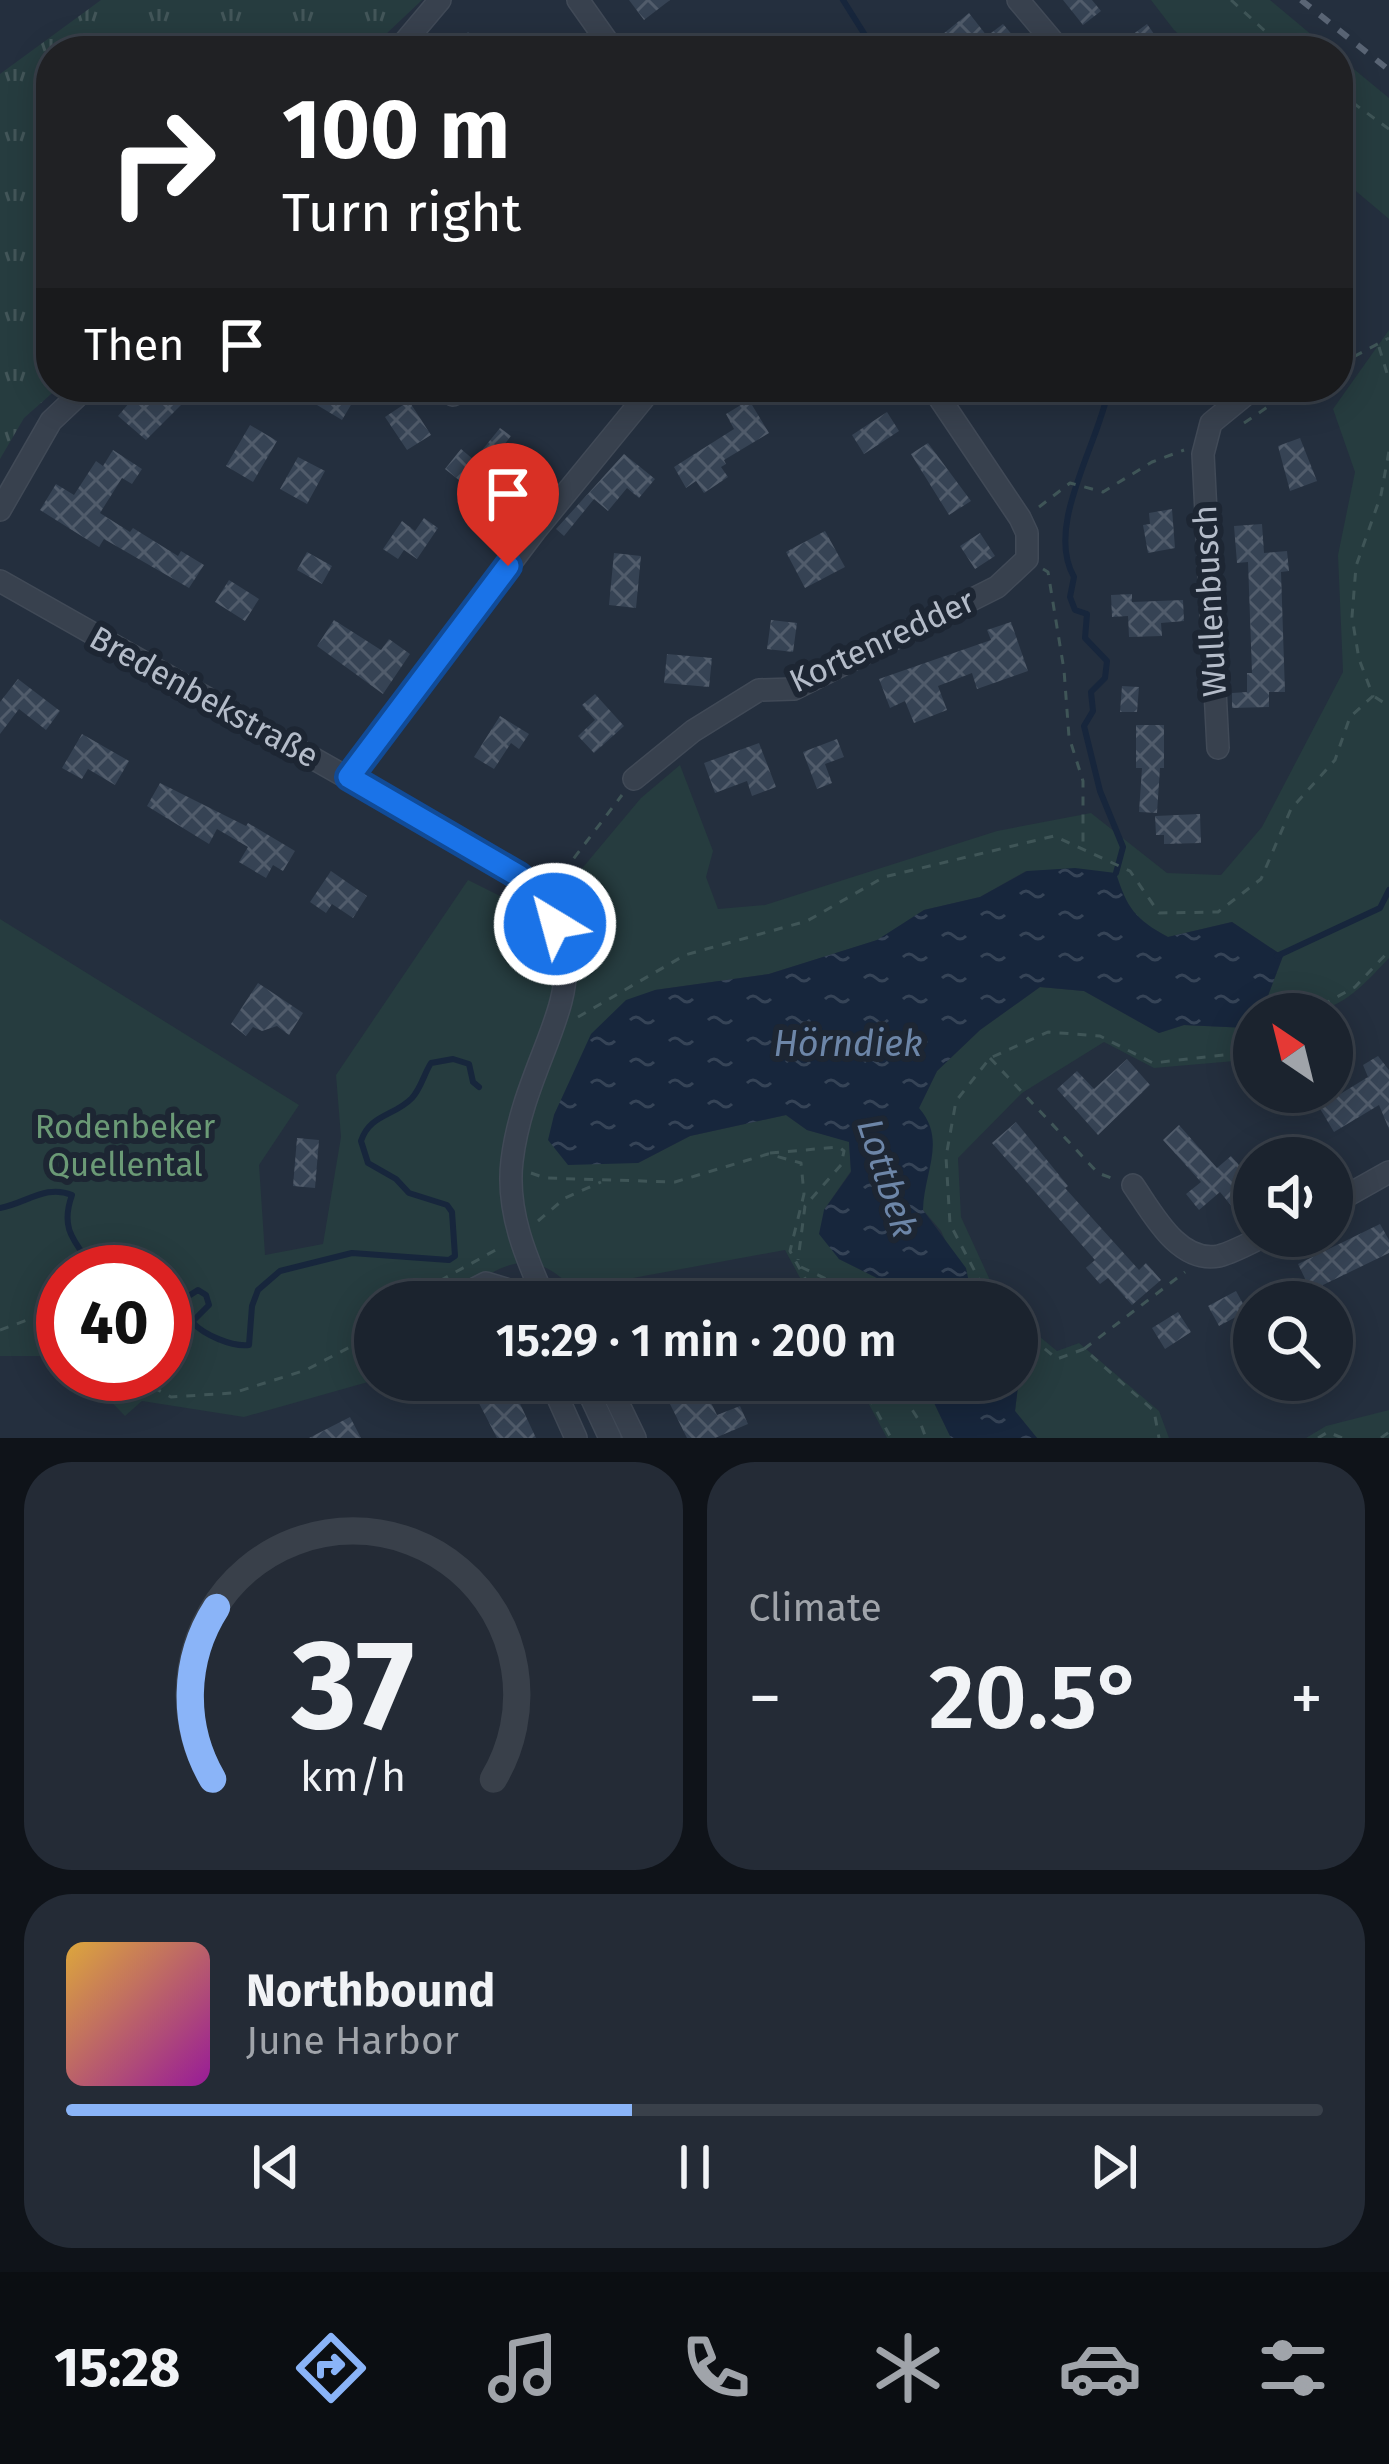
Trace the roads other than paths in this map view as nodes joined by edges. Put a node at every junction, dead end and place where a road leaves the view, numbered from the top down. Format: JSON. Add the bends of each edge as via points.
{"nodes":[{"id":1,"x":440,"y":0,"type":"edge"},
{"id":2,"x":578,"y":0,"type":"edge"},
{"id":3,"x":1018,"y":0,"type":"edge"},
{"id":4,"x":410,"y":36,"type":"edge"},
{"id":5,"x":603,"y":36,"type":"edge"},
{"id":6,"x":1048,"y":36,"type":"edge"},
{"id":7,"x":71,"y":402,"type":"edge"},
{"id":8,"x":641,"y":402,"type":"edge"},
{"id":9,"x":942,"y":402,"type":"edge"},
{"id":10,"x":1237,"y":402,"type":"edge"},
{"id":11,"x":0,"y":510,"type":"edge"},
{"id":12,"x":0,"y":581,"type":"edge"},
{"id":13,"x":1218,"y":748,"type":"dead end"},
{"id":14,"x":349,"y":777,"type":"junction"},
{"id":15,"x":634,"y":779,"type":"road end"},
{"id":16,"x":1389,"y":1172,"type":"edge"},
{"id":17,"x":1133,"y":1185,"type":"road end"},
{"id":18,"x":1353,"y":1192,"type":"edge"},
{"id":19,"x":1233,"y":1251,"type":"edge"},
{"id":20,"x":541,"y":1281,"type":"edge"},
{"id":21,"x":559,"y":1401,"type":"edge"},
{"id":22,"x":593,"y":1401,"type":"edge"},
{"id":23,"x":617,"y":1401,"type":"edge"},
{"id":24,"x":576,"y":1438,"type":"edge"},
{"id":25,"x":610,"y":1438,"type":"edge"},
{"id":26,"x":634,"y":1438,"type":"edge"}],
"edges":[{"from":1,"to":4,"type":"street"},
{"from":2,"to":5,"type":"street"},
{"from":3,"to":6,"type":"street"},
{"from":7,"to":11,"type":"street","via":[[51,421]]},
{"from":8,"to":14,"type":"street"},
{"from":9,"to":15,"type":"street","name":"Kortenredder","via":[[1020,518],[1027,559],[997,587],[794,689],[759,690]]},
{"from":10,"to":13,"type":"street","name":"Wullenbusch","via":[[1211,423],[1203,454]]},
{"from":12,"to":14,"type":"street","name":"Bredenbekstraße"},
{"from":14,"to":20,"type":"street","name":"Bredenbekstraße","via":[[519,876],[555,924],[565,992],[511,1165],[518,1238]]},
{"from":16,"to":18,"type":"street"},
{"from":17,"to":19,"type":"street","via":[[1178,1243],[1205,1256]]},
{"from":21,"to":24,"type":"street"},
{"from":22,"to":25,"type":"street"},
{"from":23,"to":26,"type":"street"}]}
